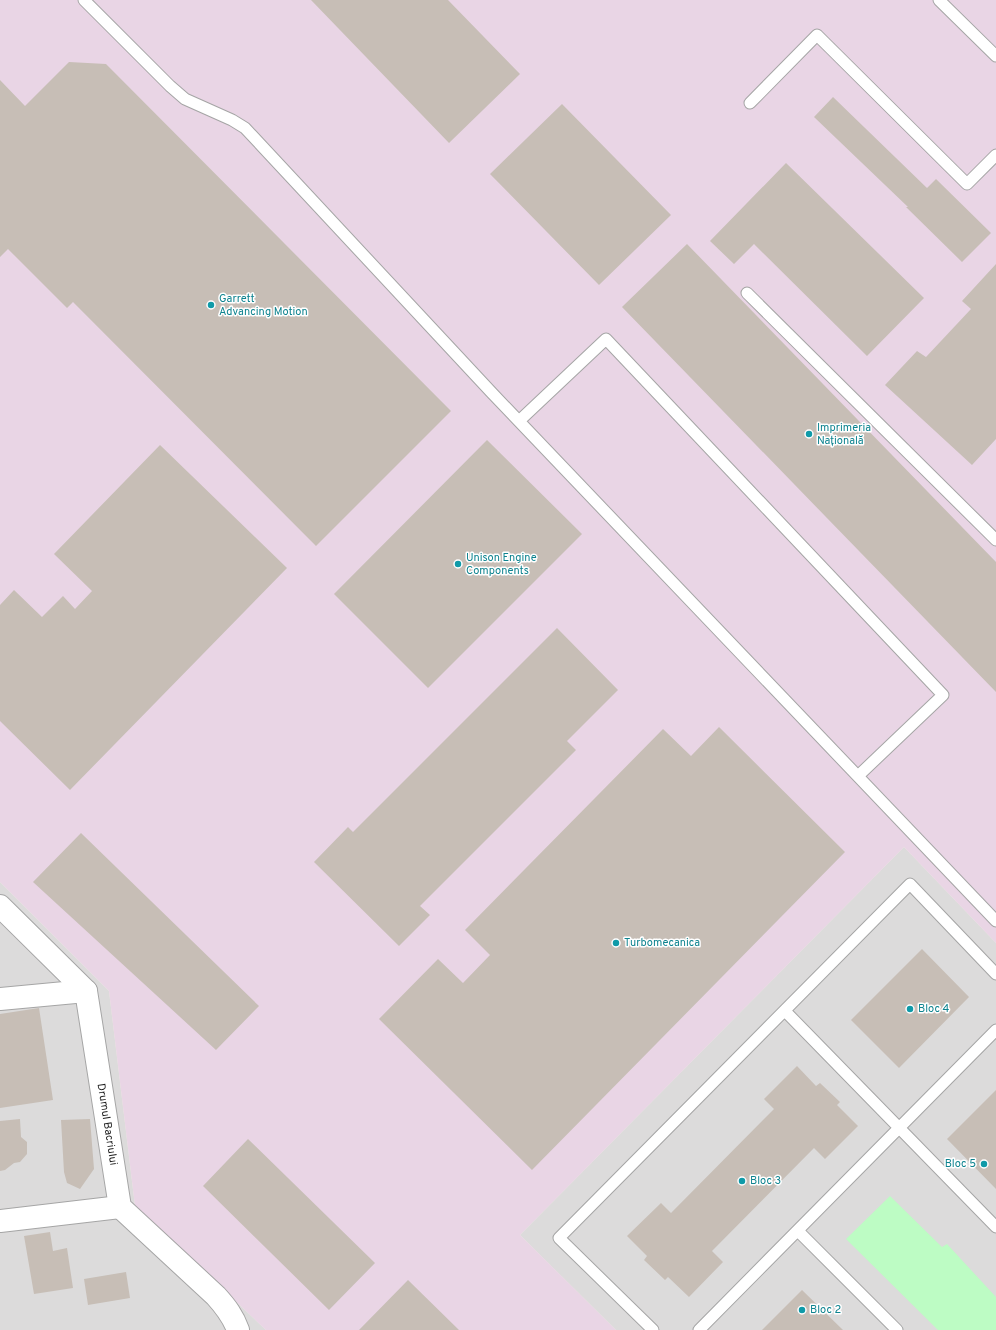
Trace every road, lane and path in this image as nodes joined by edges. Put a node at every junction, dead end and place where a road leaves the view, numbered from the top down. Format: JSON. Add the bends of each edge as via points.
{"nodes":[{"id":1,"x":84,"y":0,"type":"edge"},
{"id":2,"x":939,"y":0,"type":"edge"},
{"id":3,"x":996,"y":56,"type":"edge"},
{"id":4,"x":750,"y":103,"type":"dead end"},
{"id":5,"x":996,"y":155,"type":"edge"},
{"id":6,"x":747,"y":293,"type":"dead end"},
{"id":7,"x":519,"y":421,"type":"junction"},
{"id":8,"x":996,"y":540,"type":"edge"},
{"id":9,"x":858,"y":776,"type":"junction"},
{"id":10,"x":0,"y":906,"type":"edge"},
{"id":11,"x":996,"y":921,"type":"edge"},
{"id":12,"x":996,"y":974,"type":"edge"},
{"id":13,"x":86,"y":991,"type":"junction"},
{"id":14,"x":0,"y":999,"type":"edge"},
{"id":15,"x":785,"y":1011,"type":"junction"},
{"id":16,"x":996,"y":1030,"type":"edge"},
{"id":17,"x":899,"y":1128,"type":"junction"},
{"id":18,"x":120,"y":1208,"type":"junction"},
{"id":19,"x":0,"y":1221,"type":"edge"},
{"id":20,"x":996,"y":1227,"type":"edge"},
{"id":21,"x":798,"y":1231,"type":"junction"},
{"id":22,"x":238,"y":1330,"type":"edge"},
{"id":23,"x":653,"y":1330,"type":"edge"},
{"id":24,"x":699,"y":1330,"type":"edge"},
{"id":25,"x":897,"y":1330,"type":"edge"}],
"edges":[{"from":1,"to":7,"type":"lane","via":[[185,99],[245,128]]},
{"from":2,"to":3,"type":"lane"},
{"from":4,"to":5,"type":"lane","via":[[817,35],[967,184]]},
{"from":6,"to":8,"type":"lane"},
{"from":7,"to":9,"type":"lane"},
{"from":7,"to":9,"type":"lane","via":[[606,339],[944,695]]},
{"from":9,"to":11,"type":"lane"},
{"from":10,"to":13,"type":"street"},
{"from":12,"to":15,"type":"lane","via":[[910,884]]},
{"from":13,"to":14,"type":"street"},
{"from":13,"to":18,"type":"street","name":"Drumul Bacriului"},
{"from":15,"to":17,"type":"lane"},
{"from":15,"to":23,"type":"lane","via":[[559,1238]]},
{"from":16,"to":17,"type":"lane"},
{"from":17,"to":20,"type":"lane"},
{"from":17,"to":21,"type":"lane"},
{"from":18,"to":19,"type":"street"},
{"from":18,"to":22,"type":"street","via":[[227,1307]]},
{"from":21,"to":24,"type":"lane"},
{"from":21,"to":25,"type":"lane"}]}
